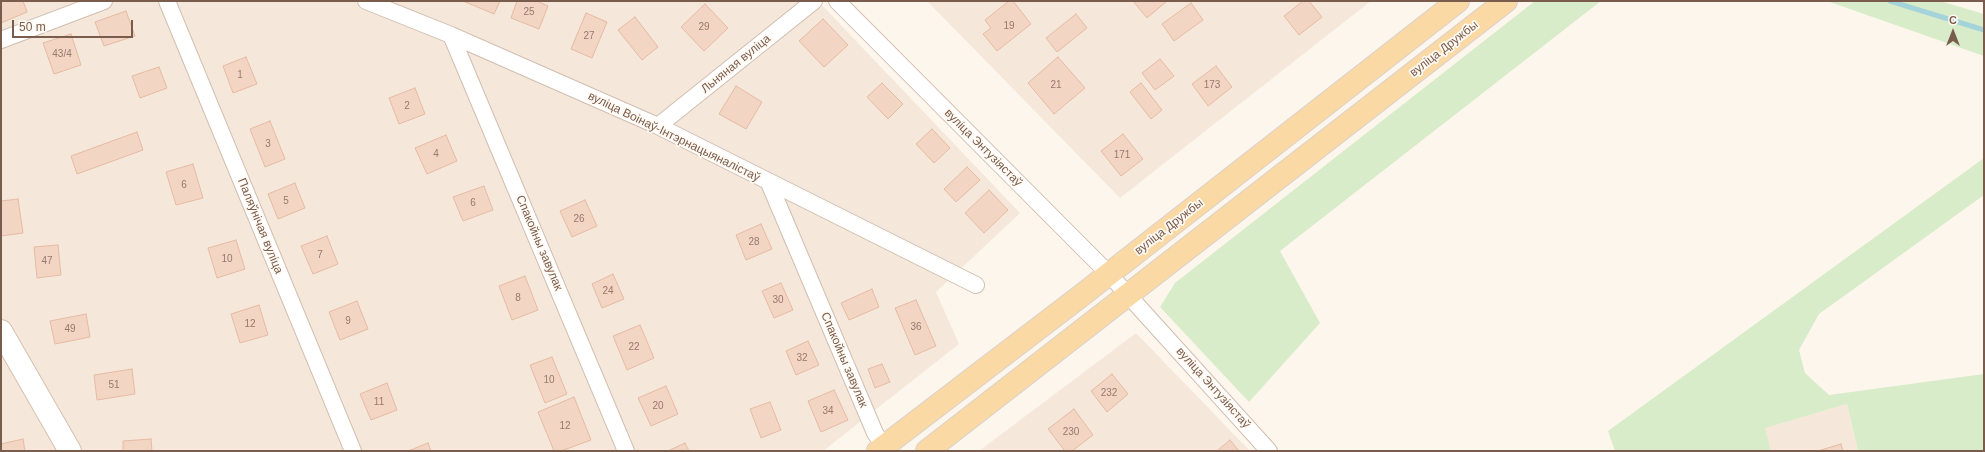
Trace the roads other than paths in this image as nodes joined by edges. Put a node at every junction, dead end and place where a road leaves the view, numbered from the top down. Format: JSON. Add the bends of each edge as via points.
{"nodes":[{"id":1,"x":104,"y":1,"type":"edge"},
{"id":2,"x":167,"y":1,"type":"edge"},
{"id":3,"x":366,"y":1,"type":"edge"},
{"id":4,"x":814,"y":1,"type":"edge"},
{"id":5,"x":837,"y":1,"type":"edge"},
{"id":6,"x":1458,"y":1,"type":"edge"},
{"id":7,"x":1506,"y":1,"type":"edge"},
{"id":8,"x":451,"y":35,"type":"junction"},
{"id":9,"x":1,"y":40,"type":"edge"},
{"id":10,"x":658,"y":126,"type":"junction"},
{"id":11,"x":769,"y":183,"type":"junction"},
{"id":12,"x":1109,"y":274,"type":"junction"},
{"id":13,"x":976,"y":285,"type":"dead end"},
{"id":14,"x":1128,"y":296,"type":"junction"},
{"id":15,"x":1,"y":331,"type":"edge"},
{"id":16,"x":881,"y":449,"type":"edge"},
{"id":17,"x":70,"y":451,"type":"edge"},
{"id":18,"x":353,"y":451,"type":"edge"},
{"id":19,"x":626,"y":451,"type":"edge"},
{"id":20,"x":927,"y":451,"type":"edge"},
{"id":21,"x":1269,"y":451,"type":"edge"}],
"edges":[{"from":1,"to":9,"type":"street"},
{"from":2,"to":18,"type":"street","name":"Паляўнічая вуліца"},
{"from":3,"to":8,"type":"street","name":"вуліца Воінаў-Інтэрнацыяналістаў"},
{"from":4,"to":10,"type":"street","name":"Льняная вуліца"},
{"from":5,"to":12,"type":"street","name":"вуліца Энтузіястаў"},
{"from":6,"to":12,"type":"main road","name":"вуліца Дружбы"},
{"from":7,"to":14,"type":"main road","name":"вуліца Дружбы"},
{"from":8,"to":10,"type":"street","name":"вуліца Воінаў-Інтэрнацыяналістаў"},
{"from":8,"to":19,"type":"street","name":"Спакойны завулак"},
{"from":10,"to":11,"type":"street","name":"вуліца Воінаў-Інтэрнацыяналістаў"},
{"from":11,"to":13,"type":"street","name":"вуліца Воінаў-Інтэрнацыяналістаў"},
{"from":11,"to":16,"type":"street","name":"Спакойны завулак"},
{"from":12,"to":14,"type":"street","name":"вуліца Энтузіястаў"},
{"from":12,"to":16,"type":"main road","name":"вуліца Дружбы"},
{"from":14,"to":20,"type":"main road","name":"вуліца Дружбы"},
{"from":14,"to":21,"type":"street","name":"вуліца Энтузіястаў"},
{"from":15,"to":17,"type":"main road"}]}
